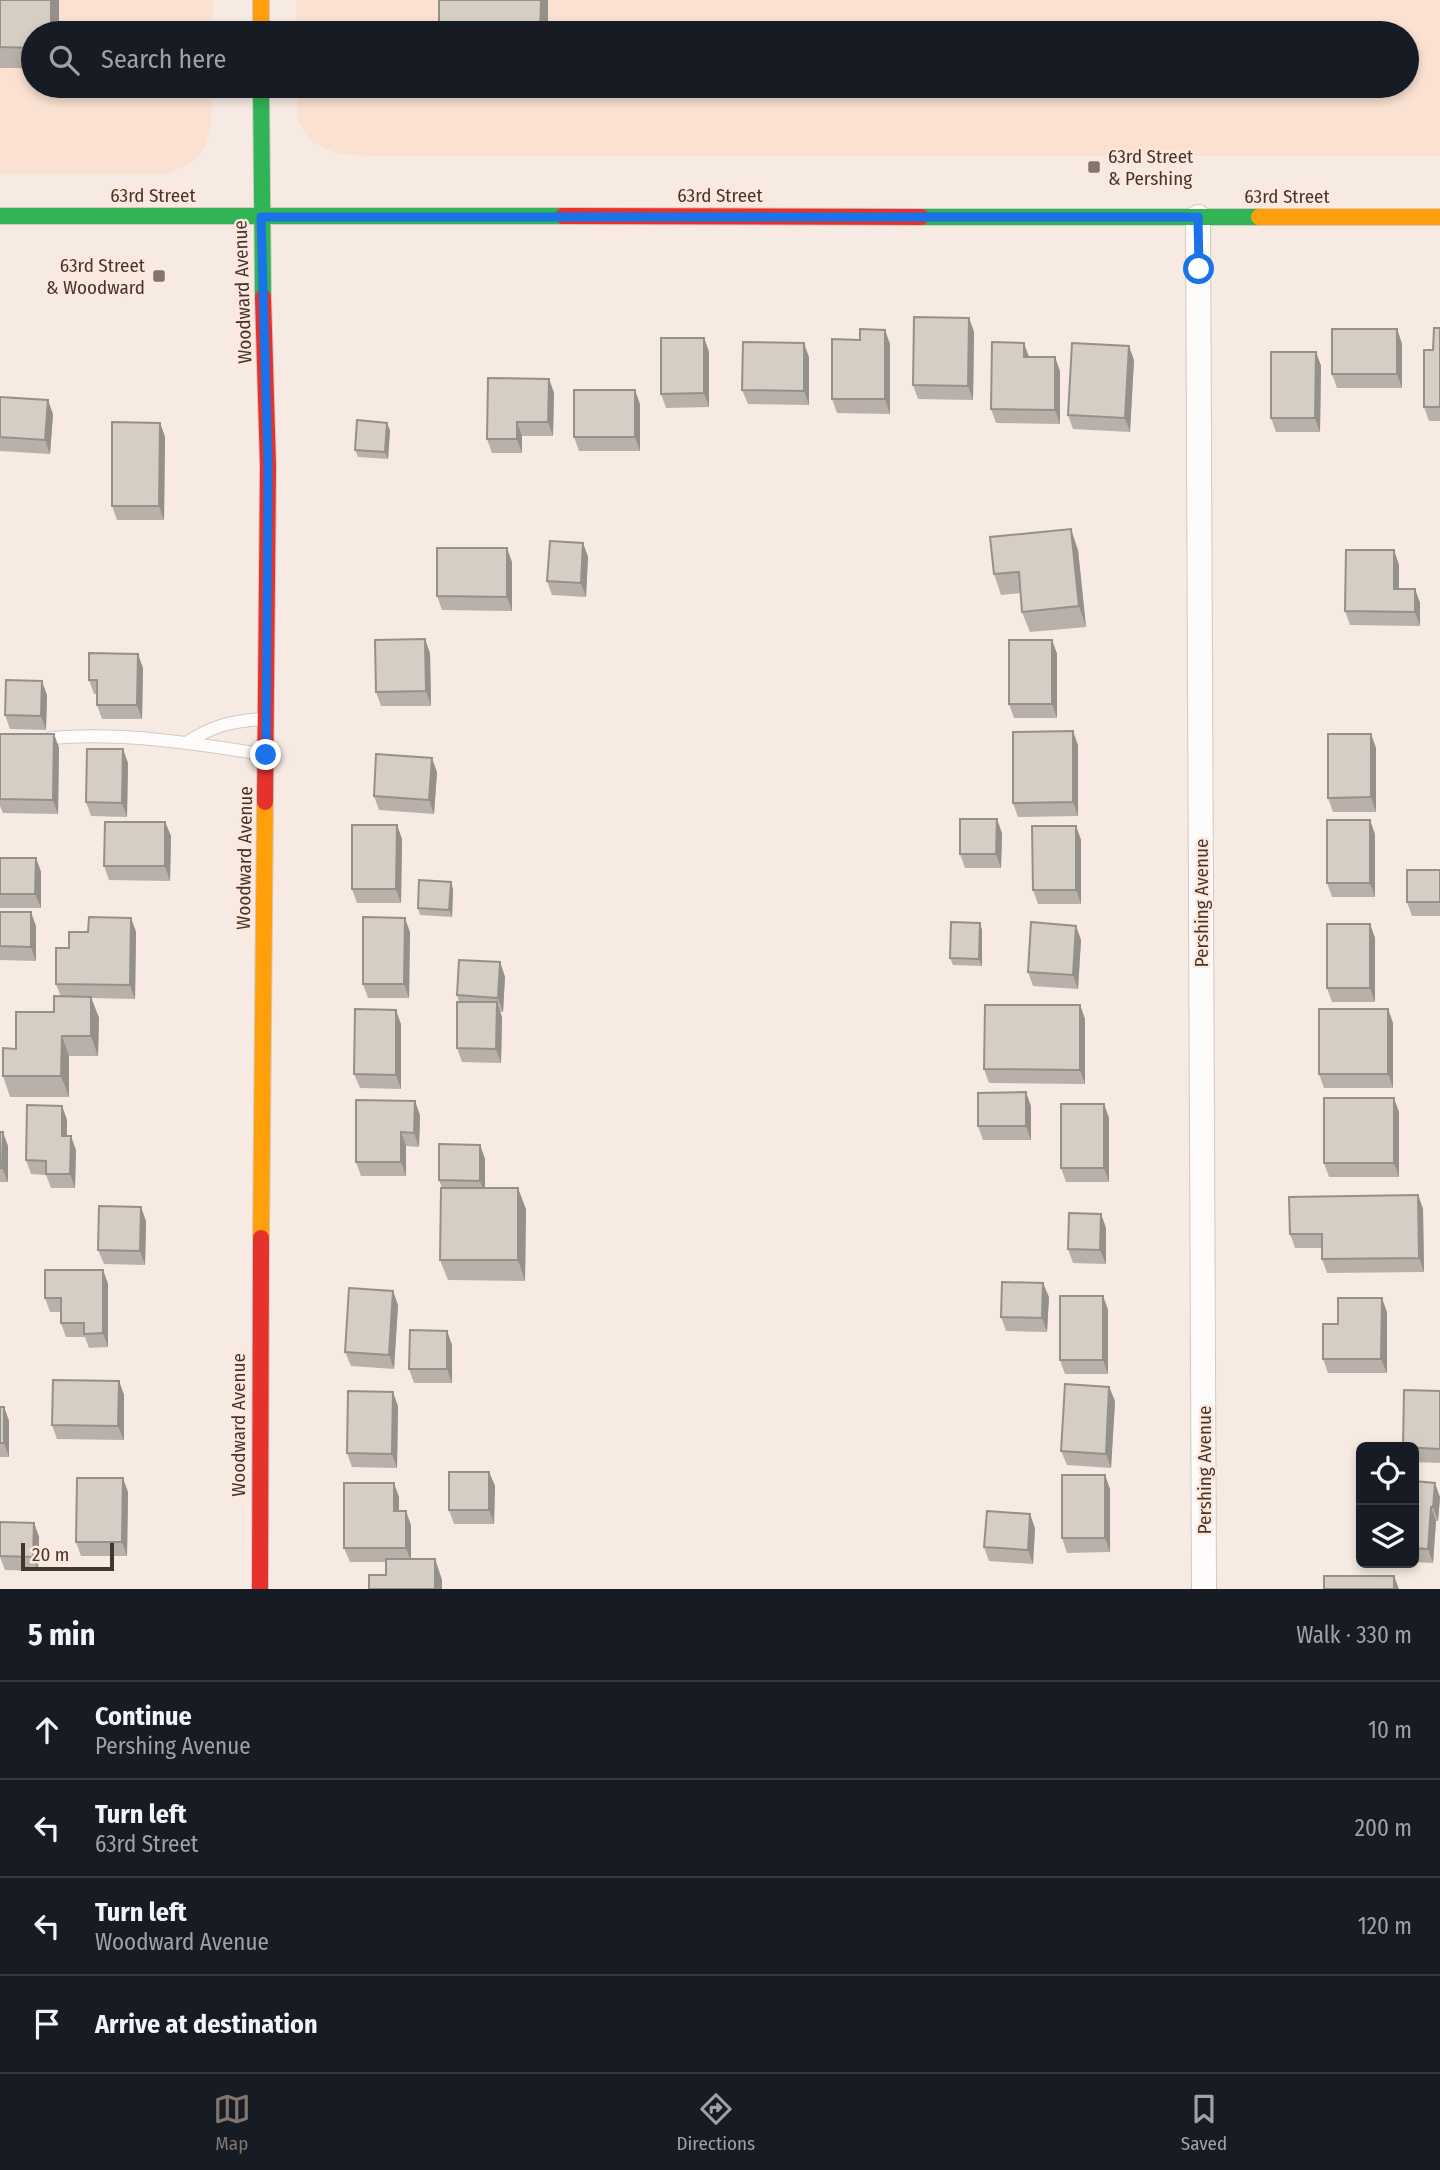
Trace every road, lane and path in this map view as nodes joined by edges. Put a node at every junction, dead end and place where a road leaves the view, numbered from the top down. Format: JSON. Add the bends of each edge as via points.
{"nodes":[{"id":1,"x":261,"y":0,"type":"edge"},
{"id":2,"x":261,"y":21,"type":"edge"},
{"id":3,"x":261,"y":98,"type":"edge"},
{"id":4,"x":0,"y":216,"type":"edge"},
{"id":5,"x":261,"y":217,"type":"junction"},
{"id":6,"x":1198,"y":217,"type":"junction"},
{"id":7,"x":1440,"y":217,"type":"edge"},
{"id":8,"x":266,"y":718,"type":"junction"},
{"id":9,"x":51,"y":737,"type":"edge"},
{"id":10,"x":186,"y":743,"type":"junction"},
{"id":11,"x":266,"y":755,"type":"junction"},
{"id":12,"x":260,"y":1589,"type":"edge"},
{"id":13,"x":1204,"y":1589,"type":"edge"}],
"edges":[{"from":1,"to":2,"type":"main road"},
{"from":3,"to":5,"type":"main road","name":"Woodward Avenue"},
{"from":4,"to":5,"type":"main road","name":"63rd Street"},
{"from":5,"to":6,"type":"main road","name":"63rd Street"},
{"from":5,"to":8,"type":"main road","name":"Woodward Avenue","via":[[268,466]]},
{"from":6,"to":7,"type":"main road","name":"63rd Street"},
{"from":6,"to":13,"type":"street","name":"Pershing Avenue"},
{"from":8,"to":10,"type":"lane","via":[[234,721]]},
{"from":8,"to":11,"type":"main road","name":"Woodward Avenue"},
{"from":9,"to":10,"type":"lane"},
{"from":10,"to":11,"type":"lane"},
{"from":11,"to":12,"type":"main road","name":"Woodward Avenue"}]}
